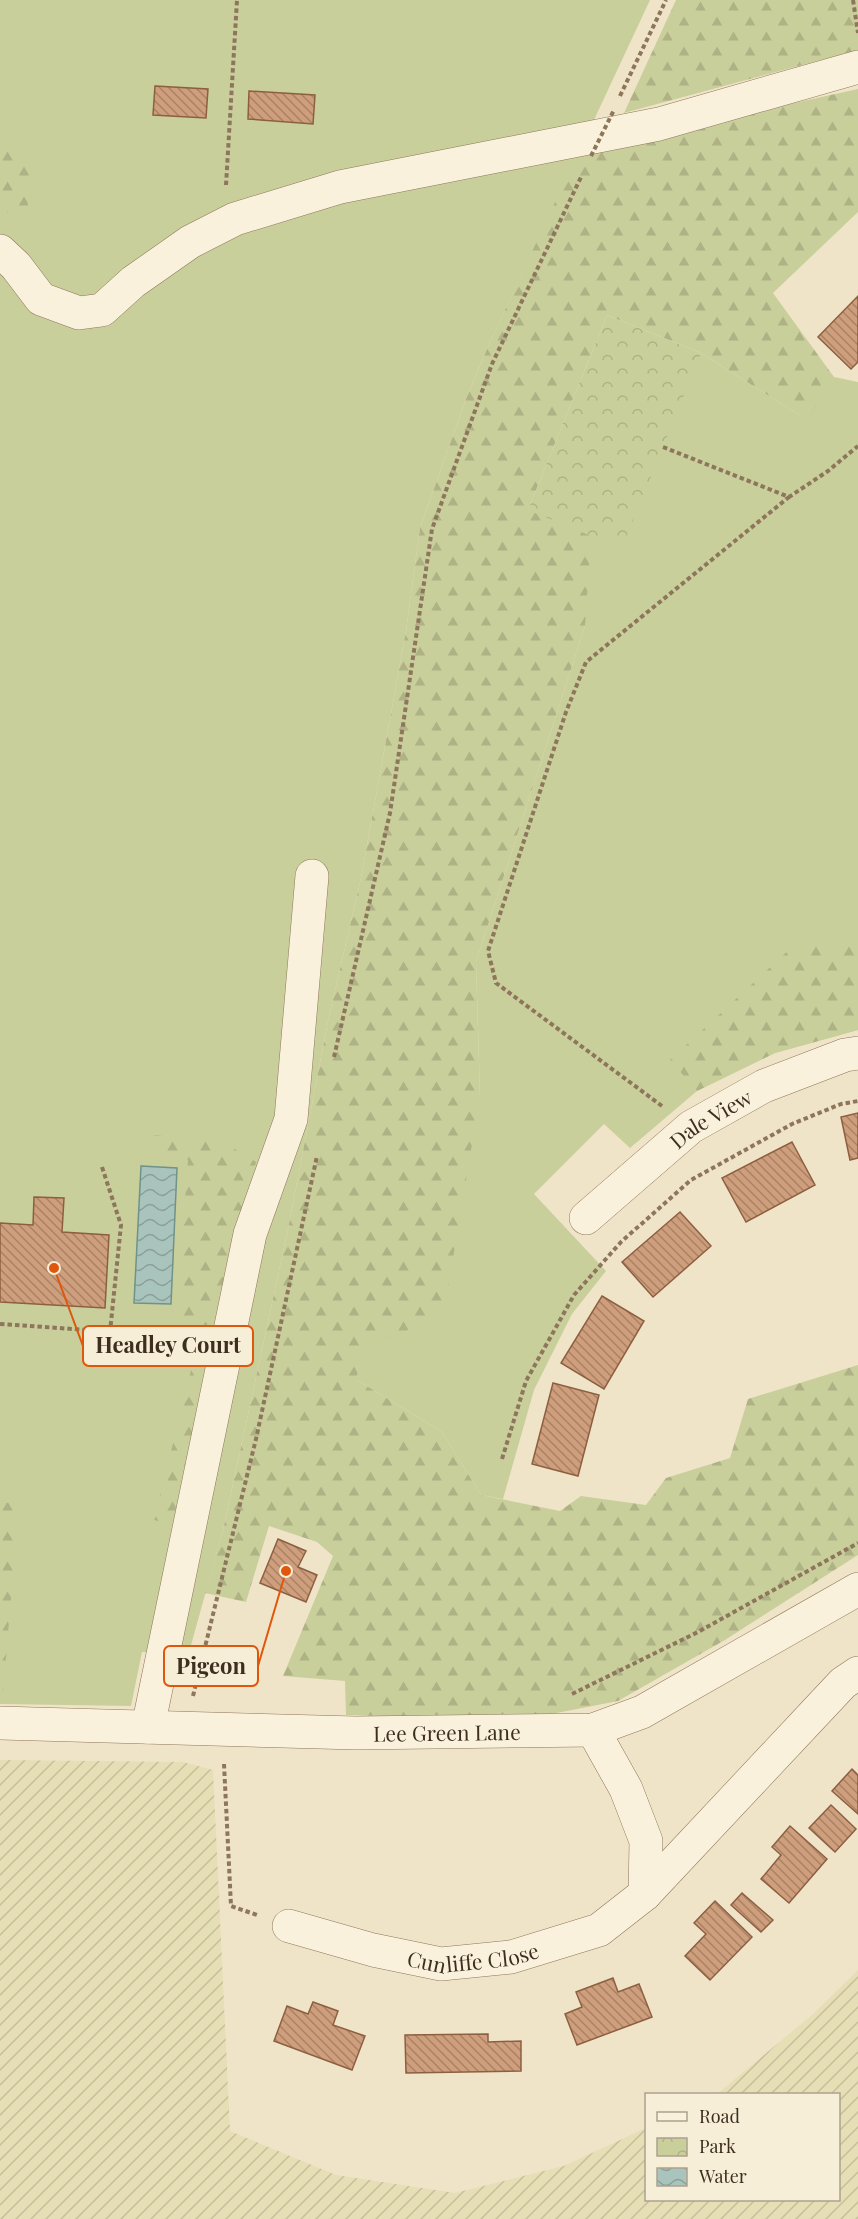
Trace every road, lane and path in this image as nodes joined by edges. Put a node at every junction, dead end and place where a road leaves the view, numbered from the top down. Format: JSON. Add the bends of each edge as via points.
{"nodes":[{"id":1,"x":237,"y":0,"type":"edge"},
{"id":2,"x":666,"y":0,"type":"edge"},
{"id":3,"x":853,"y":0,"type":"edge"},
{"id":4,"x":858,"y":37,"type":"edge"},
{"id":5,"x":858,"y":67,"type":"edge"},
{"id":6,"x":235,"y":219,"type":"junction"},
{"id":7,"x":0,"y":251,"type":"edge"},
{"id":8,"x":858,"y":446,"type":"edge"},
{"id":9,"x":663,"y":447,"type":"dead end"},
{"id":10,"x":789,"y":496,"type":"junction"},
{"id":11,"x":312,"y":876,"type":"dead end"},
{"id":12,"x":858,"y":1053,"type":"edge"},
{"id":13,"x":333,"y":1065,"type":"dead end"},
{"id":14,"x":858,"y":1101,"type":"edge"},
{"id":15,"x":691,"y":1127,"type":"junction"},
{"id":16,"x":319,"y":1148,"type":"dead end"},
{"id":17,"x":102,"y":1167,"type":"dead end"},
{"id":18,"x":586,"y":1218,"type":"dead end"},
{"id":19,"x":0,"y":1324,"type":"edge"},
{"id":20,"x":110,"y":1332,"type":"junction"},
{"id":21,"x":190,"y":1337,"type":"dead end"},
{"id":22,"x":502,"y":1459,"type":"dead end"},
{"id":23,"x":858,"y":1542,"type":"edge"},
{"id":24,"x":858,"y":1589,"type":"edge"},
{"id":25,"x":858,"y":1673,"type":"edge"},
{"id":26,"x":562,"y":1699,"type":"dead end"},
{"id":27,"x":0,"y":1724,"type":"edge"},
{"id":28,"x":148,"y":1727,"type":"junction"},
{"id":29,"x":184,"y":1728,"type":"junction"},
{"id":30,"x":593,"y":1730,"type":"junction"},
{"id":31,"x":215,"y":1762,"type":"dead end"},
{"id":32,"x":645,"y":1894,"type":"junction"},
{"id":33,"x":289,"y":1926,"type":"joint"}],
"edges":[{"from":1,"to":6,"type":"path","via":[[225,198]]},
{"from":2,"to":13,"type":"path","bridge":true,"via":[[492,364],[432,529],[390,813]]},
{"from":3,"to":4,"type":"path"},
{"from":5,"to":6,"type":"street","via":[[659,124],[340,187]]},
{"from":6,"to":7,"type":"street","via":[[190,242],[133,282],[102,310],[90,312],[79,313],[41,299]]},
{"from":8,"to":10,"type":"path"},
{"from":9,"to":10,"type":"path"},
{"from":10,"to":15,"type":"path","via":[[586,662],[488,951],[496,983]]},
{"from":11,"to":28,"type":"street","via":[[291,1119],[250,1234]]},
{"from":12,"to":15,"type":"street","name":"Dale View","via":[[764,1086]]},
{"from":14,"to":22,"type":"path","via":[[792,1124],[691,1180],[621,1242],[574,1295],[526,1381]]},
{"from":15,"to":18,"type":"street","name":"Dale View"},
{"from":16,"to":29,"type":"path","via":[[256,1439]]},
{"from":17,"to":20,"type":"path","via":[[121,1224]]},
{"from":19,"to":20,"type":"path"},
{"from":20,"to":21,"type":"path"},
{"from":23,"to":26,"type":"path","via":[[698,1632]]},
{"from":24,"to":30,"type":"street","name":"Lee Green Lane","via":[[642,1712]]},
{"from":25,"to":32,"type":"street","name":"Cunliffe Close","via":[[843,1683]]},
{"from":27,"to":28,"type":"street","name":"Lee Green Lane"},
{"from":28,"to":29,"type":"street","name":"Lee Green Lane"},
{"from":29,"to":30,"type":"street","name":"Lee Green Lane","via":[[356,1733]]},
{"from":30,"to":32,"type":"street","via":[[626,1789],[646,1841]]},
{"from":31,"to":33,"type":"path","via":[[224,1764],[231,1906]]},
{"from":32,"to":33,"type":"street","name":"Cunliffe Close","via":[[599,1930],[511,1957],[441,1964]]}]}
